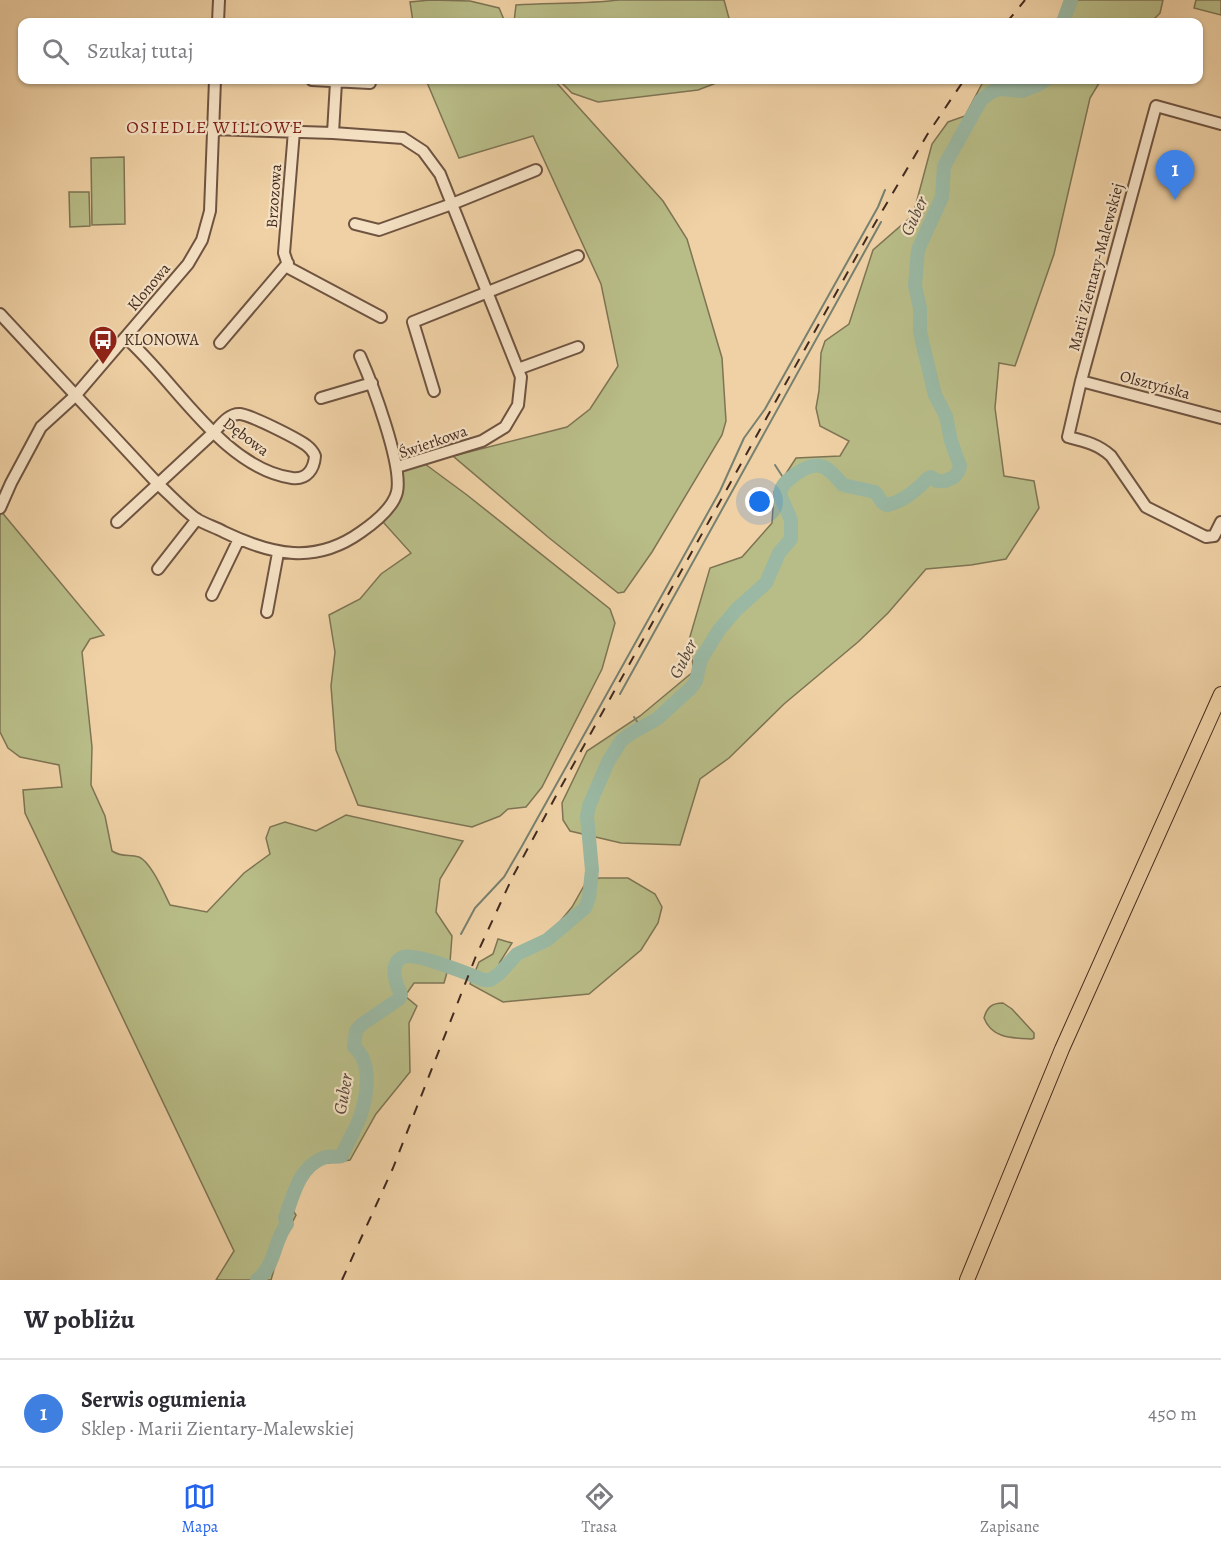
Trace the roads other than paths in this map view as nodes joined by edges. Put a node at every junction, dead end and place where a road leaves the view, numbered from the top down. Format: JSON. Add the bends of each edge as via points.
{"nodes":[{"id":1,"x":219,"y":0,"type":"edge"},
{"id":2,"x":218,"y":18,"type":"edge"},
{"id":3,"x":215,"y":84,"type":"edge"},
{"id":4,"x":336,"y":84,"type":"edge"},
{"id":5,"x":1221,"y":124,"type":"edge"},
{"id":6,"x":212,"y":129,"type":"junction"},
{"id":7,"x":294,"y":131,"type":"junction"},
{"id":8,"x":333,"y":133,"type":"junction"},
{"id":9,"x":536,"y":170,"type":"dead end"},
{"id":10,"x":452,"y":204,"type":"junction"},
{"id":11,"x":355,"y":224,"type":"dead end"},
{"id":12,"x":578,"y":256,"type":"dead end"},
{"id":13,"x":288,"y":263,"type":"junction"},
{"id":14,"x":487,"y":292,"type":"junction"},
{"id":15,"x":0,"y":314,"type":"edge"},
{"id":16,"x":381,"y":317,"type":"dead end"},
{"id":17,"x":126,"y":338,"type":"junction"},
{"id":18,"x":220,"y":343,"type":"dead end"},
{"id":19,"x":578,"y":347,"type":"dead end"},
{"id":20,"x":360,"y":356,"type":"dead end"},
{"id":21,"x":518,"y":369,"type":"junction"},
{"id":22,"x":1081,"y":381,"type":"junction"},
{"id":23,"x":372,"y":383,"type":"junction"},
{"id":24,"x":434,"y":391,"type":"dead end"},
{"id":25,"x":75,"y":396,"type":"junction"},
{"id":26,"x":321,"y":398,"type":"dead end"},
{"id":27,"x":1221,"y":418,"type":"edge"},
{"id":28,"x":213,"y":433,"type":"junction"},
{"id":29,"x":397,"y":467,"type":"junction"},
{"id":30,"x":158,"y":484,"type":"junction"},
{"id":31,"x":0,"y":508,"type":"edge"},
{"id":32,"x":197,"y":519,"type":"junction"},
{"id":33,"x":117,"y":522,"type":"dead end"},
{"id":34,"x":1221,"y":522,"type":"edge"},
{"id":35,"x":239,"y":539,"type":"junction"},
{"id":36,"x":278,"y":553,"type":"junction"},
{"id":37,"x":158,"y":569,"type":"dead end"},
{"id":38,"x":212,"y":595,"type":"dead end"},
{"id":39,"x":267,"y":612,"type":"dead end"},
{"id":40,"x":1221,"y":694,"type":"edge"},
{"id":41,"x":967,"y":1280,"type":"edge"}],
"edges":[{"from":1,"to":2,"type":"street"},
{"from":3,"to":6,"type":"street","name":"Klonowa"},
{"from":4,"to":8,"type":"street"},
{"from":5,"to":22,"type":"street","name":"Marii Zientary-Malewskiej","via":[[1156,106]]},
{"from":6,"to":7,"type":"street","name":"Świerkowa"},
{"from":6,"to":17,"type":"street","name":"Klonowa","via":[[210,211],[202,240],[188,264]]},
{"from":7,"to":8,"type":"street","name":"Świerkowa"},
{"from":7,"to":13,"type":"street","name":"Brzozowa","via":[[285,253]]},
{"from":8,"to":10,"type":"street","name":"Świerkowa","via":[[403,138],[423,151],[440,174]]},
{"from":9,"to":10,"type":"street"},
{"from":10,"to":11,"type":"street","via":[[379,230]]},
{"from":10,"to":14,"type":"street","name":"Świerkowa"},
{"from":12,"to":14,"type":"street"},
{"from":13,"to":16,"type":"street","via":[[289,268]]},
{"from":13,"to":18,"type":"street"},
{"from":14,"to":21,"type":"street","name":"Świerkowa"},
{"from":14,"to":24,"type":"street","via":[[413,322]]},
{"from":15,"to":25,"type":"street","name":"Świerkowa"},
{"from":17,"to":25,"type":"street","name":"Klonowa"},
{"from":17,"to":28,"type":"street","name":"Dębowa"},
{"from":19,"to":21,"type":"street"},
{"from":20,"to":23,"type":"street"},
{"from":21,"to":29,"type":"street","name":"Świerkowa","via":[[518,405],[505,427],[482,441]]},
{"from":22,"to":27,"type":"street","name":"Olsztyńska"},
{"from":22,"to":34,"type":"street","name":"Marii Zientary-Malewskiej","via":[[1068,437],[1091,443],[1111,456],[1146,507],[1206,537],[1214,536]]},
{"from":23,"to":26,"type":"street"},
{"from":23,"to":29,"type":"street"},
{"from":25,"to":30,"type":"street","name":"Świerkowa"},
{"from":25,"to":31,"type":"street","name":"Klonowa","via":[[41,427]]},
{"from":28,"to":28,"type":"street","name":"Dębowa","via":[[275,475],[297,479],[312,470],[315,456],[307,445],[251,418],[234,415]]},
{"from":28,"to":30,"type":"street"},
{"from":29,"to":36,"type":"street","name":"Świerkowa","via":[[397,493],[380,519],[351,539],[316,553]]},
{"from":30,"to":32,"type":"street","name":"Świerkowa"},
{"from":30,"to":33,"type":"street"},
{"from":32,"to":35,"type":"street","name":"Świerkowa"},
{"from":32,"to":37,"type":"street"},
{"from":35,"to":36,"type":"street","name":"Świerkowa"},
{"from":35,"to":38,"type":"street"},
{"from":36,"to":39,"type":"street"},
{"from":40,"to":41,"type":"main road","via":[[1062,1049]]}]}
